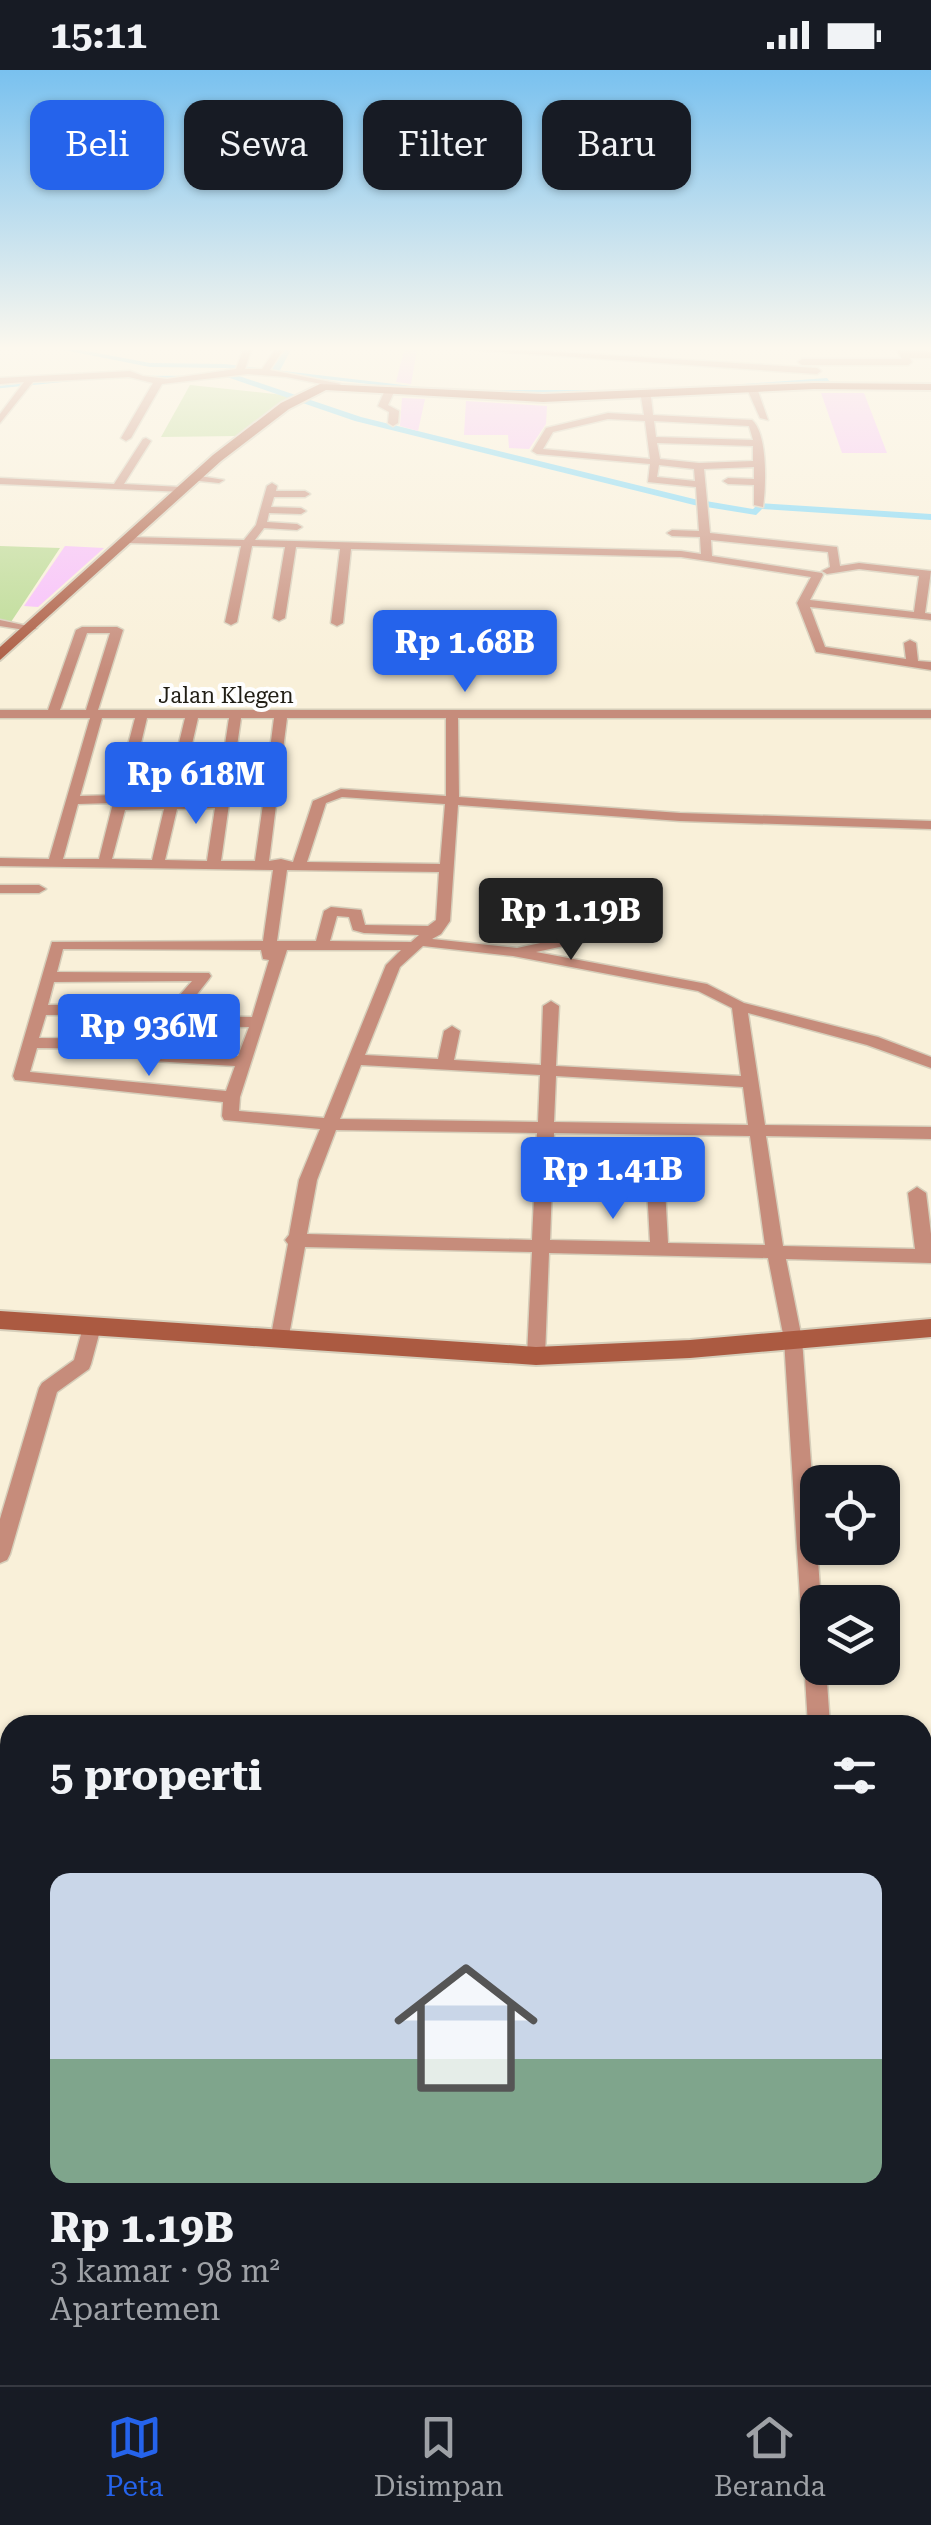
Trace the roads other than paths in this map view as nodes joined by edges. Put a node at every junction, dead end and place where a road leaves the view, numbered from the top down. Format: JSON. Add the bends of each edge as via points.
{"nodes":[{"id":1,"x":135,"y":458,"type":"edge"},
{"id":2,"x":220,"y":458,"type":"edge"},
{"id":3,"x":613,"y":458,"type":"edge"},
{"id":4,"x":654,"y":458,"type":"edge"},
{"id":5,"x":757,"y":458,"type":"edge"},
{"id":6,"x":655,"y":462,"type":"junction"},
{"id":7,"x":756,"y":464,"type":"junction"},
{"id":8,"x":700,"y":474,"type":"junction"},
{"id":9,"x":194,"y":478,"type":"junction"},
{"id":10,"x":220,"y":480,"type":"dead end"},
{"id":11,"x":4,"y":481,"type":"edge"},
{"id":12,"x":758,"y":482,"type":"junction"},
{"id":13,"x":117,"y":487,"type":"junction"},
{"id":14,"x":182,"y":490,"type":"junction"},
{"id":15,"x":0,"y":492,"type":"edge"},
{"id":16,"x":305,"y":494,"type":"dead end"},
{"id":17,"x":759,"y":505,"type":"dead end"},
{"id":18,"x":266,"y":510,"type":"junction"},
{"id":19,"x":301,"y":511,"type":"dead end"},
{"id":20,"x":261,"y":525,"type":"junction"},
{"id":21,"x":297,"y":527,"type":"dead end"},
{"id":22,"x":672,"y":533,"type":"dead end"},
{"id":23,"x":836,"y":533,"type":"dead end"},
{"id":24,"x":620,"y":534,"type":"dead end"},
{"id":25,"x":705,"y":535,"type":"junction"},
{"id":26,"x":129,"y":540,"type":"junction"},
{"id":27,"x":248,"y":543,"type":"junction"},
{"id":28,"x":291,"y":544,"type":"junction"},
{"id":29,"x":346,"y":546,"type":"junction"},
{"id":30,"x":833,"y":549,"type":"junction"},
{"id":31,"x":618,"y":552,"type":"junction"},
{"id":32,"x":707,"y":557,"type":"junction"},
{"id":33,"x":835,"y":568,"type":"junction"},
{"id":34,"x":928,"y":573,"type":"edge"},
{"id":35,"x":818,"y":576,"type":"junction"},
{"id":36,"x":803,"y":603,"type":"junction"},
{"id":37,"x":925,"y":616,"type":"edge"},
{"id":38,"x":279,"y":618,"type":"dead end"},
{"id":39,"x":231,"y":622,"type":"dead end"},
{"id":40,"x":337,"y":623,"type":"dead end"},
{"id":41,"x":0,"y":624,"type":"edge"},
{"id":42,"x":31,"y":628,"type":"junction"},
{"id":43,"x":82,"y":630,"type":"junction"},
{"id":44,"x":66,"y":631,"type":"dead end"},
{"id":45,"x":910,"y":643,"type":"dead end"},
{"id":46,"x":0,"y":654,"type":"edge"},
{"id":47,"x":912,"y":664,"type":"junction"},
{"id":48,"x":931,"y":666,"type":"edge"},
{"id":49,"x":0,"y":714,"type":"edge"},
{"id":50,"x":52,"y":714,"type":"junction"},
{"id":51,"x":94,"y":714,"type":"junction"},
{"id":52,"x":931,"y":714,"type":"edge"},
{"id":53,"x":142,"y":715,"type":"junction"},
{"id":54,"x":192,"y":715,"type":"junction"},
{"id":55,"x":235,"y":716,"type":"junction"},
{"id":56,"x":280,"y":716,"type":"junction"},
{"id":57,"x":452,"y":717,"type":"junction"},
{"id":58,"x":71,"y":800,"type":"junction"},
{"id":59,"x":270,"y":800,"type":"junction"},
{"id":60,"x":453,"y":801,"type":"junction"},
{"id":61,"x":118,"y":802,"type":"junction"},
{"id":62,"x":222,"y":802,"type":"junction"},
{"id":63,"x":169,"y":806,"type":"junction"},
{"id":64,"x":931,"y":825,"type":"edge"},
{"id":65,"x":55,"y":861,"type":"junction"},
{"id":66,"x":105,"y":861,"type":"junction"},
{"id":67,"x":0,"y":862,"type":"edge"},
{"id":68,"x":158,"y":862,"type":"junction"},
{"id":69,"x":214,"y":862,"type":"junction"},
{"id":70,"x":262,"y":862,"type":"junction"},
{"id":71,"x":281,"y":862,"type":"junction"},
{"id":72,"x":300,"y":863,"type":"junction"},
{"id":73,"x":446,"y":868,"type":"junction"},
{"id":74,"x":0,"y":889,"type":"edge"},
{"id":75,"x":39,"y":889,"type":"dead end"},
{"id":76,"x":620,"y":930,"type":"dead end"},
{"id":77,"x":424,"y":940,"type":"junction"},
{"id":78,"x":218,"y":944,"type":"junction"},
{"id":79,"x":322,"y":946,"type":"junction"},
{"id":80,"x":274,"y":951,"type":"junction"},
{"id":81,"x":513,"y":952,"type":"junction"},
{"id":82,"x":204,"y":976,"type":"junction"},
{"id":83,"x":47,"y":977,"type":"junction"},
{"id":84,"x":552,"y":1006,"type":"dead end"},
{"id":85,"x":740,"y":1006,"type":"junction"},
{"id":86,"x":38,"y":1010,"type":"junction"},
{"id":87,"x":172,"y":1015,"type":"junction"},
{"id":88,"x":254,"y":1022,"type":"junction"},
{"id":89,"x":452,"y":1030,"type":"dead end"},
{"id":90,"x":29,"y":1043,"type":"junction"},
{"id":91,"x":157,"y":1044,"type":"junction"},
{"id":92,"x":357,"y":1060,"type":"junction"},
{"id":93,"x":244,"y":1062,"type":"junction"},
{"id":94,"x":931,"y":1063,"type":"edge"},
{"id":95,"x":445,"y":1065,"type":"junction"},
{"id":96,"x":548,"y":1071,"type":"junction"},
{"id":97,"x":751,"y":1082,"type":"junction"},
{"id":98,"x":232,"y":1097,"type":"junction"},
{"id":99,"x":330,"y":1124,"type":"junction"},
{"id":100,"x":549,"y":1129,"type":"junction"},
{"id":101,"x":757,"y":1132,"type":"junction"},
{"id":102,"x":931,"y":1133,"type":"edge"},
{"id":103,"x":656,"y":1188,"type":"dead end"},
{"id":104,"x":917,"y":1193,"type":"dead end"},
{"id":105,"x":294,"y":1240,"type":"junction"},
{"id":106,"x":541,"y":1244,"type":"junction"},
{"id":107,"x":659,"y":1246,"type":"junction"},
{"id":108,"x":774,"y":1251,"type":"junction"},
{"id":109,"x":928,"y":1256,"type":"edge"},
{"id":110,"x":0,"y":1320,"type":"edge"},
{"id":111,"x":92,"y":1327,"type":"junction"},
{"id":112,"x":931,"y":1328,"type":"edge"},
{"id":113,"x":793,"y":1339,"type":"junction"},
{"id":114,"x":280,"y":1342,"type":"junction"},
{"id":115,"x":536,"y":1356,"type":"junction"},
{"id":116,"x":0,"y":1554,"type":"edge"},
{"id":117,"x":818,"y":1715,"type":"edge"}],
"edges":[{"from":1,"to":13,"type":"street"},
{"from":2,"to":9,"type":"main road"},
{"from":3,"to":6,"type":"street"},
{"from":4,"to":6,"type":"street"},
{"from":5,"to":7,"type":"street"},
{"from":6,"to":8,"type":"street"},
{"from":6,"to":8,"type":"street","via":[[652,480]]},
{"from":7,"to":8,"type":"street"},
{"from":7,"to":12,"type":"street"},
{"from":8,"to":12,"type":"street"},
{"from":8,"to":25,"type":"street"},
{"from":9,"to":10,"type":"street"},
{"from":9,"to":14,"type":"main road"},
{"from":11,"to":13,"type":"street"},
{"from":11,"to":15,"type":"street"},
{"from":12,"to":17,"type":"street"},
{"from":13,"to":14,"type":"street"},
{"from":14,"to":26,"type":"main road"},
{"from":16,"to":18,"type":"street","via":[[271,490]]},
{"from":18,"to":19,"type":"street"},
{"from":18,"to":20,"type":"street"},
{"from":20,"to":21,"type":"street"},
{"from":20,"to":27,"type":"street"},
{"from":22,"to":25,"type":"street"},
{"from":23,"to":30,"type":"street"},
{"from":24,"to":31,"type":"street"},
{"from":25,"to":30,"type":"street"},
{"from":25,"to":32,"type":"street"},
{"from":26,"to":27,"type":"street"},
{"from":26,"to":42,"type":"main road"},
{"from":27,"to":28,"type":"street"},
{"from":27,"to":39,"type":"street"},
{"from":28,"to":29,"type":"street"},
{"from":28,"to":38,"type":"street"},
{"from":29,"to":31,"type":"street"},
{"from":29,"to":40,"type":"street"},
{"from":30,"to":33,"type":"street"},
{"from":31,"to":32,"type":"street"},
{"from":32,"to":35,"type":"street"},
{"from":33,"to":34,"type":"street"},
{"from":33,"to":35,"type":"street"},
{"from":34,"to":37,"type":"street"},
{"from":35,"to":36,"type":"street"},
{"from":36,"to":37,"type":"street"},
{"from":36,"to":47,"type":"street","via":[[820,650]]},
{"from":41,"to":42,"type":"street"},
{"from":42,"to":46,"type":"main road"},
{"from":43,"to":44,"type":"street"},
{"from":43,"to":50,"type":"street"},
{"from":43,"to":51,"type":"street","via":[[124,630]]},
{"from":45,"to":47,"type":"street"},
{"from":47,"to":48,"type":"street"},
{"from":49,"to":50,"type":"street","name":"Jalan Klegen"},
{"from":50,"to":51,"type":"street","name":"Jalan Klegen"},
{"from":51,"to":53,"type":"street","name":"Jalan Klegen"},
{"from":51,"to":58,"type":"street"},
{"from":52,"to":57,"type":"street","name":"Jalan Klegen"},
{"from":53,"to":54,"type":"street","name":"Jalan Klegen"},
{"from":53,"to":61,"type":"street"},
{"from":54,"to":55,"type":"street","name":"Jalan Klegen"},
{"from":54,"to":63,"type":"street"},
{"from":55,"to":56,"type":"street","name":"Jalan Klegen"},
{"from":55,"to":62,"type":"street"},
{"from":56,"to":57,"type":"street","name":"Jalan Klegen"},
{"from":56,"to":59,"type":"street"},
{"from":57,"to":60,"type":"street"},
{"from":58,"to":61,"type":"street"},
{"from":58,"to":65,"type":"street"},
{"from":59,"to":62,"type":"street"},
{"from":59,"to":70,"type":"street"},
{"from":60,"to":64,"type":"street"},
{"from":60,"to":72,"type":"street","via":[[328,796],[320,801]]},
{"from":60,"to":73,"type":"street"},
{"from":61,"to":63,"type":"street"},
{"from":61,"to":66,"type":"street"},
{"from":62,"to":63,"type":"street"},
{"from":62,"to":69,"type":"street"},
{"from":63,"to":68,"type":"street"},
{"from":65,"to":66,"type":"street"},
{"from":65,"to":67,"type":"street"},
{"from":66,"to":68,"type":"street"},
{"from":68,"to":69,"type":"street"},
{"from":69,"to":70,"type":"street"},
{"from":70,"to":71,"type":"street"},
{"from":71,"to":72,"type":"street"},
{"from":71,"to":80,"type":"street"},
{"from":72,"to":73,"type":"street"},
{"from":73,"to":77,"type":"street","via":[[444,921]]},
{"from":74,"to":75,"type":"street"},
{"from":76,"to":81,"type":"street"},
{"from":77,"to":79,"type":"street"},
{"from":77,"to":79,"type":"street","via":[[364,929],[356,913],[331,911]]},
{"from":77,"to":81,"type":"street"},
{"from":77,"to":92,"type":"street","via":[[393,965]]},
{"from":78,"to":80,"type":"street"},
{"from":78,"to":82,"type":"street"},
{"from":78,"to":83,"type":"street","via":[[59,944]]},
{"from":79,"to":80,"type":"street"},
{"from":80,"to":88,"type":"street"},
{"from":81,"to":85,"type":"street","via":[[702,987]]},
{"from":82,"to":83,"type":"street"},
{"from":82,"to":87,"type":"street"},
{"from":83,"to":86,"type":"street"},
{"from":84,"to":96,"type":"street"},
{"from":85,"to":94,"type":"street"},
{"from":85,"to":97,"type":"street"},
{"from":86,"to":87,"type":"street"},
{"from":86,"to":90,"type":"street"},
{"from":87,"to":88,"type":"street"},
{"from":87,"to":91,"type":"street"},
{"from":88,"to":93,"type":"street"},
{"from":89,"to":95,"type":"street"},
{"from":90,"to":91,"type":"street"},
{"from":90,"to":98,"type":"street","via":[[20,1073],[26,1078]]},
{"from":91,"to":93,"type":"street","via":[[155,1057]]},
{"from":92,"to":95,"type":"street"},
{"from":92,"to":99,"type":"street"},
{"from":93,"to":98,"type":"street"},
{"from":95,"to":96,"type":"street"},
{"from":96,"to":97,"type":"street"},
{"from":96,"to":100,"type":"street"},
{"from":97,"to":101,"type":"street"},
{"from":98,"to":99,"type":"street","via":[[230,1116]]},
{"from":99,"to":100,"type":"street"},
{"from":99,"to":105,"type":"street"},
{"from":100,"to":101,"type":"street"},
{"from":100,"to":106,"type":"street"},
{"from":101,"to":102,"type":"street"},
{"from":101,"to":108,"type":"street"},
{"from":103,"to":107,"type":"street"},
{"from":104,"to":109,"type":"street"},
{"from":105,"to":106,"type":"street"},
{"from":105,"to":114,"type":"street"},
{"from":106,"to":107,"type":"street"},
{"from":106,"to":115,"type":"street"},
{"from":107,"to":108,"type":"street"},
{"from":108,"to":109,"type":"street"},
{"from":108,"to":113,"type":"street"},
{"from":110,"to":111,"type":"main road"},
{"from":111,"to":114,"type":"main road"},
{"from":111,"to":116,"type":"street","via":[[82,1364],[49,1388]]},
{"from":112,"to":113,"type":"main road"},
{"from":113,"to":115,"type":"main road"},
{"from":113,"to":117,"type":"street"},
{"from":114,"to":115,"type":"main road"}]}
